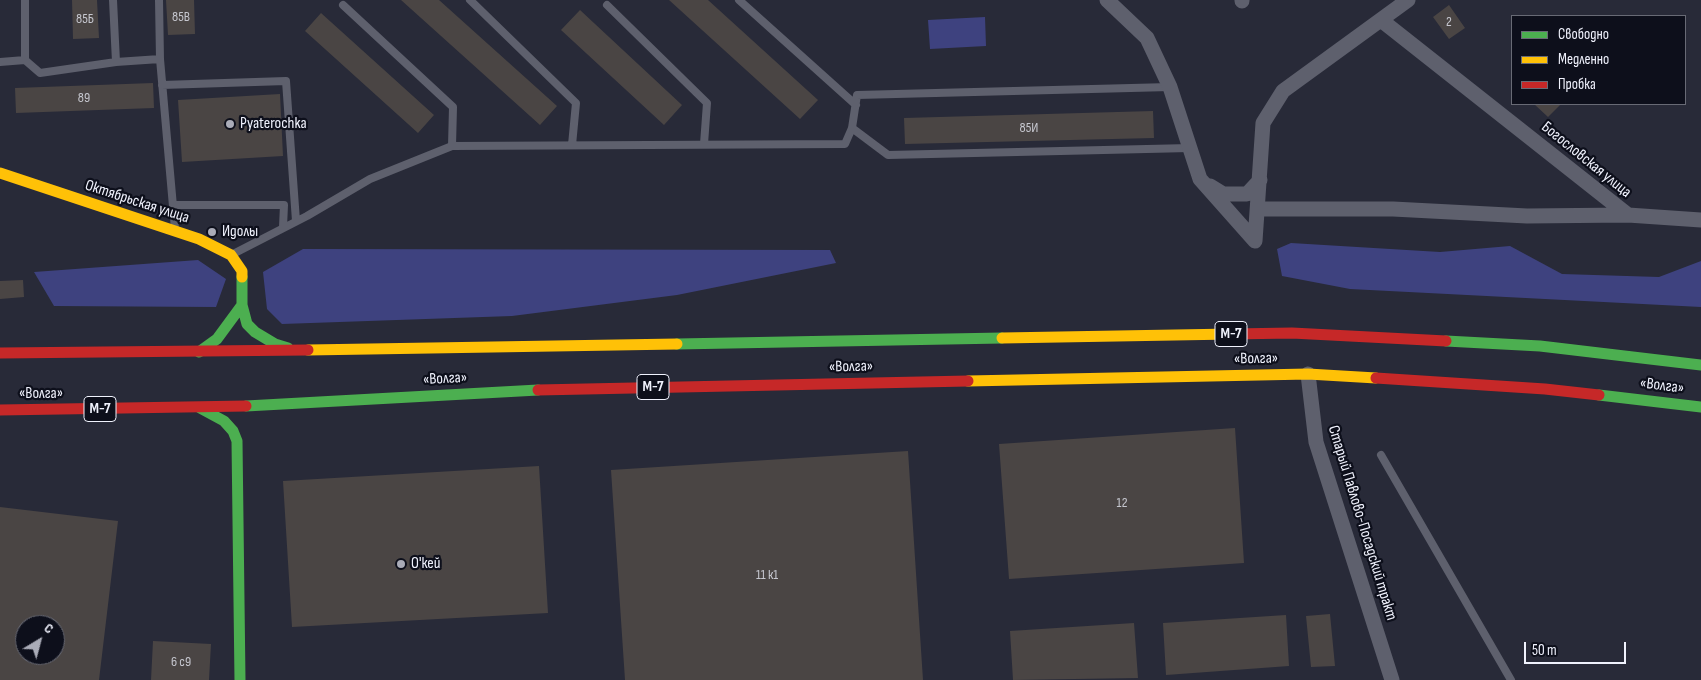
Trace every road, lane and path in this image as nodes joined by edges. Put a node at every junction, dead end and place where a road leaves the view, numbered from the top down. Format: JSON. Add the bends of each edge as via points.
{"nodes":[{"id":1,"x":25,"y":0,"type":"edge"},
{"id":2,"x":113,"y":0,"type":"edge"},
{"id":3,"x":158,"y":0,"type":"edge"},
{"id":4,"x":470,"y":0,"type":"edge"},
{"id":5,"x":739,"y":0,"type":"edge"},
{"id":6,"x":1107,"y":0,"type":"edge"},
{"id":7,"x":1408,"y":0,"type":"edge"},
{"id":8,"x":343,"y":4,"type":"dead end"},
{"id":9,"x":607,"y":5,"type":"dead end"},
{"id":10,"x":1381,"y":20,"type":"junction"},
{"id":11,"x":160,"y":59,"type":"junction"},
{"id":12,"x":25,"y":60,"type":"junction"},
{"id":13,"x":0,"y":62,"type":"edge"},
{"id":14,"x":116,"y":62,"type":"junction"},
{"id":15,"x":162,"y":85,"type":"junction"},
{"id":16,"x":1170,"y":87,"type":"junction"},
{"id":17,"x":856,"y":105,"type":"junction"},
{"id":18,"x":852,"y":128,"type":"junction"},
{"id":19,"x":704,"y":144,"type":"junction"},
{"id":20,"x":452,"y":146,"type":"junction"},
{"id":21,"x":572,"y":146,"type":"junction"},
{"id":22,"x":1190,"y":148,"type":"junction"},
{"id":23,"x":0,"y":173,"type":"edge"},
{"id":24,"x":1200,"y":180,"type":"junction"},
{"id":25,"x":1260,"y":180,"type":"junction"},
{"id":26,"x":173,"y":205,"type":"junction"},
{"id":27,"x":1258,"y":209,"type":"junction"},
{"id":28,"x":1628,"y":216,"type":"junction"},
{"id":29,"x":1701,"y":220,"type":"edge"},
{"id":30,"x":296,"y":222,"type":"junction"},
{"id":31,"x":283,"y":227,"type":"junction"},
{"id":32,"x":175,"y":232,"type":"junction"},
{"id":33,"x":231,"y":255,"type":"junction"},
{"id":34,"x":242,"y":305,"type":"junction"},
{"id":35,"x":293,"y":349,"type":"junction"},
{"id":36,"x":199,"y":352,"type":"junction"},
{"id":37,"x":0,"y":353,"type":"edge"},
{"id":38,"x":1701,"y":365,"type":"edge"},
{"id":39,"x":1308,"y":374,"type":"junction"},
{"id":40,"x":273,"y":404,"type":"junction"},
{"id":41,"x":200,"y":408,"type":"junction"},
{"id":42,"x":1701,"y":408,"type":"edge"},
{"id":43,"x":0,"y":410,"type":"edge"},
{"id":44,"x":237,"y":441,"type":"junction"},
{"id":45,"x":1381,"y":455,"type":"dead end"},
{"id":46,"x":240,"y":680,"type":"edge"},
{"id":47,"x":1392,"y":680,"type":"edge"},
{"id":48,"x":1511,"y":680,"type":"edge"}],
"edges":[{"from":1,"to":12,"type":"lane"},
{"from":2,"to":14,"type":"lane"},
{"from":3,"to":11,"type":"lane"},
{"from":4,"to":21,"type":"lane","via":[[576,104]]},
{"from":5,"to":17,"type":"lane"},
{"from":6,"to":16,"type":"street","via":[[1147,38]]},
{"from":7,"to":10,"type":"street"},
{"from":8,"to":20,"type":"lane","via":[[453,107]]},
{"from":9,"to":19,"type":"lane","via":[[706,102]]},
{"from":10,"to":25,"type":"street","via":[[1283,92],[1263,123]]},
{"from":10,"to":28,"type":"street","name":"Богословская улица"},
{"from":11,"to":14,"type":"lane"},
{"from":11,"to":15,"type":"lane"},
{"from":12,"to":13,"type":"lane"},
{"from":12,"to":14,"type":"lane","via":[[40,73]]},
{"from":15,"to":26,"type":"lane"},
{"from":15,"to":30,"type":"lane","via":[[286,81]]},
{"from":16,"to":17,"type":"lane","via":[[857,95]]},
{"from":16,"to":22,"type":"street"},
{"from":17,"to":18,"type":"lane"},
{"from":18,"to":19,"type":"lane","via":[[845,144]]},
{"from":18,"to":22,"type":"lane","via":[[888,155]]},
{"from":19,"to":21,"type":"lane"},
{"from":20,"to":21,"type":"lane"},
{"from":20,"to":30,"type":"lane","via":[[370,179]]},
{"from":22,"to":24,"type":"street"},
{"from":23,"to":32,"type":"main road","name":"Октябрьская улица"},
{"from":24,"to":25,"type":"street","via":[[1223,194],[1247,194]]},
{"from":24,"to":27,"type":"street","via":[[1256,241]]},
{"from":25,"to":27,"type":"street"},
{"from":26,"to":31,"type":"lane","via":[[284,206]]},
{"from":26,"to":32,"type":"lane"},
{"from":27,"to":28,"type":"street","via":[[1393,209],[1527,216]]},
{"from":28,"to":29,"type":"street"},
{"from":30,"to":31,"type":"lane"},
{"from":31,"to":33,"type":"lane"},
{"from":32,"to":33,"type":"main road","name":"Октябрьская улица","via":[[199,239]]},
{"from":33,"to":34,"type":"main road","via":[[242,271]]},
{"from":34,"to":35,"type":"main road","via":[[247,324],[255,332],[275,344]]},
{"from":34,"to":36,"type":"main road","via":[[217,339]]},
{"from":35,"to":36,"type":"main road","name":"«Волга»","number":"М-7"},
{"from":35,"to":38,"type":"main road","name":"«Волга»","number":"М-7","via":[[1292,333],[1540,346]]},
{"from":36,"to":37,"type":"main road","name":"«Волга»","number":"М-7"},
{"from":39,"to":40,"type":"main road","name":"«Волга»","number":"М-7","via":[[579,388]]},
{"from":39,"to":42,"type":"main road","name":"«Волга»","number":"М-7","via":[[1545,389]]},
{"from":39,"to":47,"type":"street","name":"Старый Павлово-Посадский тракт","via":[[1316,442]]},
{"from":40,"to":41,"type":"main road","name":"«Волга»","number":"М-7"},
{"from":40,"to":44,"type":"main road","via":[[261,407],[248,420]]},
{"from":41,"to":43,"type":"main road","name":"«Волга»","number":"М-7"},
{"from":41,"to":44,"type":"main road","via":[[233,430]]},
{"from":44,"to":46,"type":"main road"},
{"from":45,"to":48,"type":"lane"}]}
